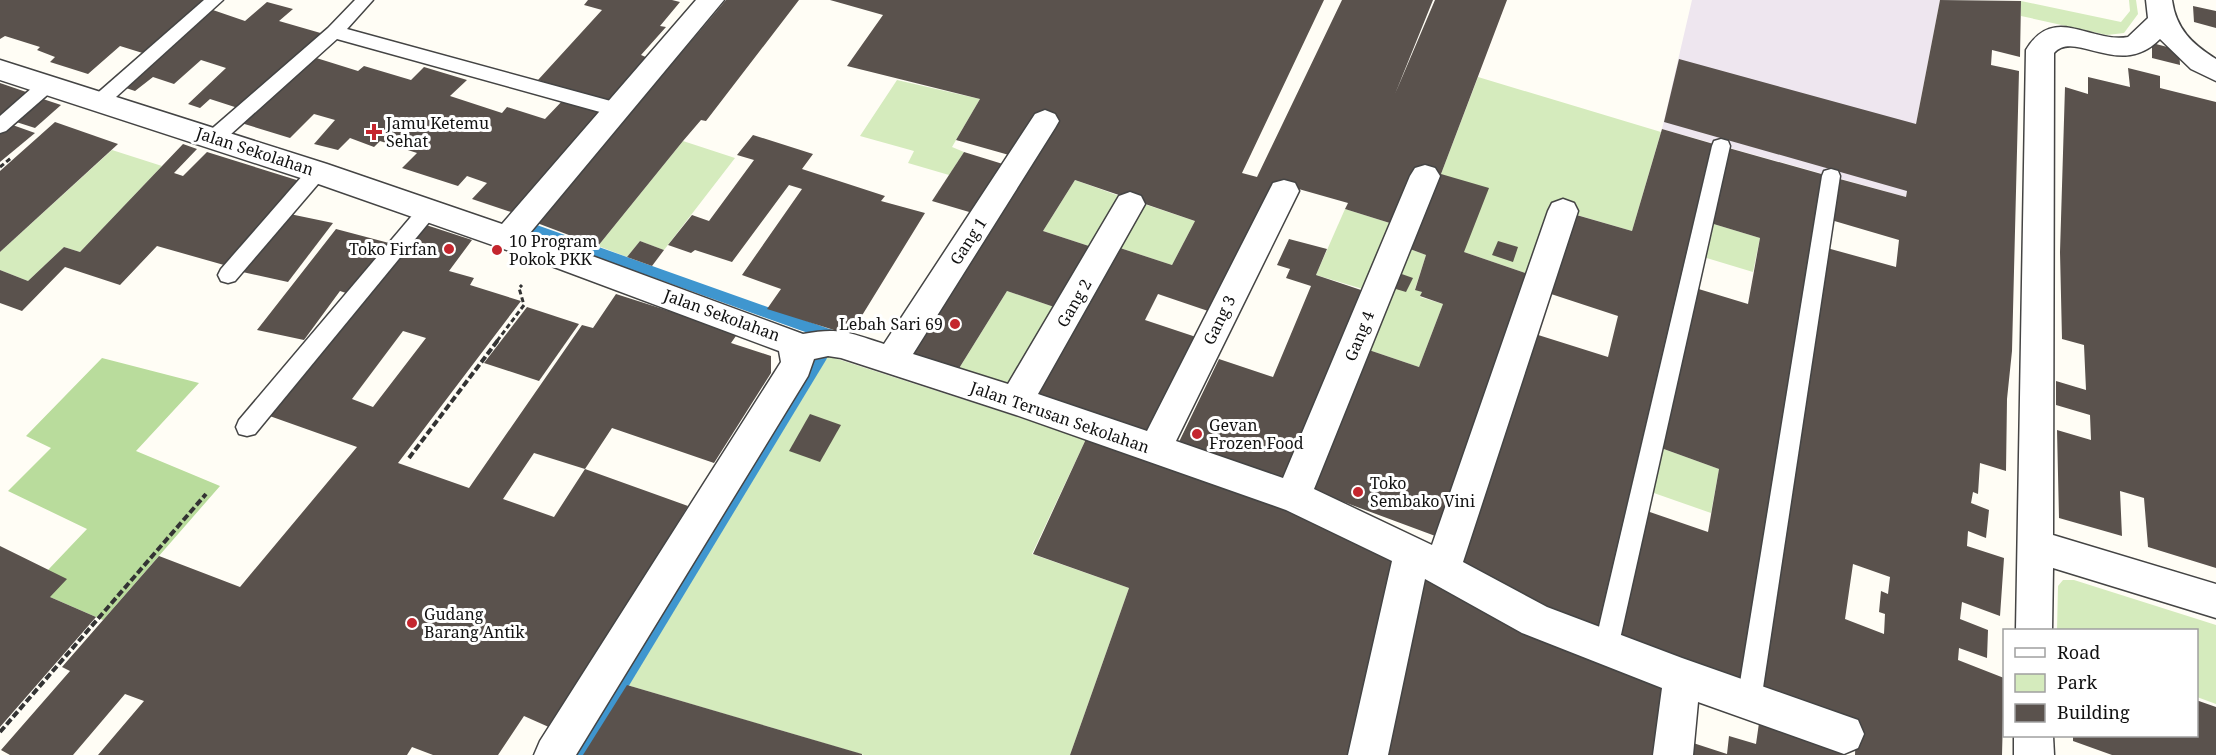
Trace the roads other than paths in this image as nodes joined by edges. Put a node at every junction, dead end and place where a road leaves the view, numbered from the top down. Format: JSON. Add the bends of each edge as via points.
{"nodes":[{"id":1,"x":215,"y":0,"type":"edge"},
{"id":2,"x":365,"y":0,"type":"edge"},
{"id":3,"x":711,"y":0,"type":"edge"},
{"id":4,"x":2160,"y":10,"type":"edge"},
{"id":5,"x":334,"y":32,"type":"junction"},
{"id":6,"x":0,"y":70,"type":"edge"},
{"id":7,"x":2216,"y":71,"type":"edge"},
{"id":8,"x":46,"y":85,"type":"junction"},
{"id":9,"x":99,"y":102,"type":"junction"},
{"id":10,"x":618,"y":110,"type":"junction"},
{"id":11,"x":1045,"y":121,"type":"dead end"},
{"id":12,"x":0,"y":126,"type":"edge"},
{"id":13,"x":214,"y":138,"type":"junction"},
{"id":14,"x":1721,"y":146,"type":"dead end"},
{"id":15,"x":317,"y":172,"type":"junction"},
{"id":16,"x":1425,"y":176,"type":"dead end"},
{"id":17,"x":1831,"y":176,"type":"dead end"},
{"id":18,"x":1284,"y":191,"type":"dead end"},
{"id":19,"x":1130,"y":204,"type":"dead end"},
{"id":20,"x":428,"y":210,"type":"junction"},
{"id":21,"x":1563,"y":211,"type":"dead end"},
{"id":22,"x":508,"y":238,"type":"junction"},
{"id":23,"x":228,"y":275,"type":"dead end"},
{"id":24,"x":796,"y":349,"type":"junction"},
{"id":25,"x":891,"y":362,"type":"junction"},
{"id":26,"x":1016,"y":401,"type":"junction"},
{"id":27,"x":248,"y":427,"type":"dead end"},
{"id":28,"x":1155,"y":450,"type":"junction"},
{"id":29,"x":1307,"y":502,"type":"junction"},
{"id":30,"x":2034,"y":546,"type":"junction"},
{"id":31,"x":1427,"y":561,"type":"junction"},
{"id":32,"x":2216,"y":602,"type":"edge"},
{"id":33,"x":2034,"y":629,"type":"edge"},
{"id":34,"x":1606,"y":648,"type":"junction"},
{"id":35,"x":1682,"y":677,"type":"junction"},
{"id":36,"x":1749,"y":701,"type":"junction"},
{"id":37,"x":1846,"y":744,"type":"edge"},
{"id":38,"x":554,"y":755,"type":"edge"},
{"id":39,"x":1368,"y":755,"type":"edge"},
{"id":40,"x":1673,"y":755,"type":"edge"}],
"edges":[{"from":1,"to":9,"type":"lane"},
{"from":2,"to":5,"type":"lane"},
{"from":3,"to":10,"type":"street"},
{"from":4,"to":7,"type":"street","via":[[2193,56]]},
{"from":4,"to":30,"type":"street","via":[[2143,40],[2132,46],[2065,36],[2053,37],[2040,50]]},
{"from":5,"to":10,"type":"lane"},
{"from":5,"to":13,"type":"lane"},
{"from":6,"to":8,"type":"street","name":"Jalan Sekolahan"},
{"from":8,"to":9,"type":"street","name":"Jalan Sekolahan"},
{"from":8,"to":12,"type":"lane"},
{"from":9,"to":13,"type":"street","name":"Jalan Sekolahan"},
{"from":10,"to":22,"type":"street"},
{"from":11,"to":25,"type":"street","name":"Gang 1"},
{"from":13,"to":15,"type":"street","name":"Jalan Sekolahan"},
{"from":14,"to":34,"type":"lane"},
{"from":15,"to":20,"type":"street","name":"Jalan Sekolahan"},
{"from":15,"to":23,"type":"lane"},
{"from":16,"to":29,"type":"street","name":"Gang 4"},
{"from":17,"to":36,"type":"lane"},
{"from":18,"to":28,"type":"street","name":"Gang 3"},
{"from":19,"to":26,"type":"street","name":"Gang 2"},
{"from":20,"to":22,"type":"street","name":"Jalan Sekolahan"},
{"from":20,"to":27,"type":"lane"},
{"from":21,"to":31,"type":"street"},
{"from":22,"to":24,"type":"street","name":"Jalan Sekolahan","via":[[785,337]]},
{"from":24,"to":25,"type":"street","name":"Jalan Terusan Sekolahan","via":[[841,344]]},
{"from":24,"to":38,"type":"street","via":[[796,366]]},
{"from":25,"to":26,"type":"street","name":"Jalan Terusan Sekolahan"},
{"from":26,"to":28,"type":"street","name":"Jalan Terusan Sekolahan"},
{"from":28,"to":29,"type":"street","name":"Jalan Terusan Sekolahan"},
{"from":29,"to":31,"type":"street","name":"Jalan Terusan Sekolahan"},
{"from":30,"to":32,"type":"street"},
{"from":30,"to":33,"type":"street"},
{"from":31,"to":34,"type":"street","name":"Jalan Terusan Sekolahan","via":[[1528,616]]},
{"from":31,"to":39,"type":"street"},
{"from":34,"to":35,"type":"street","name":"Jalan Terusan Sekolahan"},
{"from":35,"to":36,"type":"street","name":"Jalan Terusan Sekolahan"},
{"from":35,"to":40,"type":"street"},
{"from":36,"to":37,"type":"street","name":"Jalan Terusan Sekolahan"}]}
